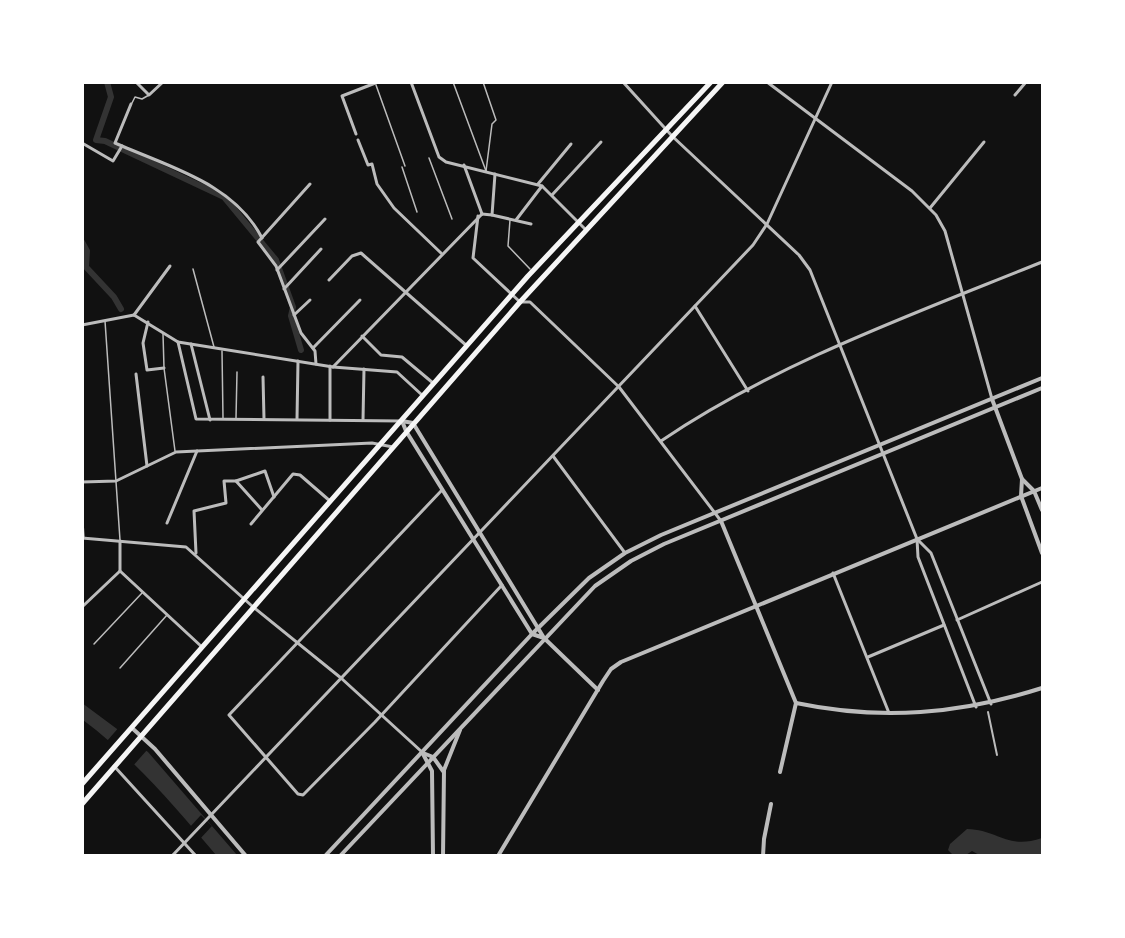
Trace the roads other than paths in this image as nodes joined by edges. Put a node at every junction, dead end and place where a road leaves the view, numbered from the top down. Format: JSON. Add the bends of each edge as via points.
{"nodes":[{"id":1,"x":136,"y":82,"type":"edge"},
{"id":2,"x":163,"y":82,"type":"edge"},
{"id":3,"x":411,"y":82,"type":"edge"},
{"id":4,"x":453,"y":82,"type":"edge"},
{"id":5,"x":483,"y":82,"type":"edge"},
{"id":6,"x":711,"y":82,"type":"edge"},
{"id":7,"x":723,"y":82,"type":"edge"},
{"id":8,"x":767,"y":82,"type":"edge"},
{"id":9,"x":832,"y":82,"type":"edge"},
{"id":10,"x":1026,"y":82,"type":"edge"},
{"id":11,"x":376,"y":83,"type":"edge"},
{"id":12,"x":626,"y":84,"type":"edge"},
{"id":13,"x":150,"y":95,"type":"junction"},
{"id":14,"x":1015,"y":95,"type":"dead end"},
{"id":15,"x":131,"y":104,"type":"joint"},
{"id":16,"x":816,"y":120,"type":"junction"},
{"id":17,"x":666,"y":129,"type":"junction"},
{"id":18,"x":356,"y":134,"type":"dead end"},
{"id":19,"x":672,"y":136,"type":"junction"},
{"id":20,"x":358,"y":140,"type":"dead end"},
{"id":21,"x":601,"y":142,"type":"dead end"},
{"id":22,"x":984,"y":142,"type":"dead end"},
{"id":23,"x":82,"y":143,"type":"edge"},
{"id":24,"x":571,"y":144,"type":"dead end"},
{"id":25,"x":122,"y":146,"type":"junction"},
{"id":26,"x":429,"y":158,"type":"dead end"},
{"id":27,"x":464,"y":165,"type":"junction"},
{"id":28,"x":486,"y":172,"type":"junction"},
{"id":29,"x":495,"y":174,"type":"junction"},
{"id":30,"x":310,"y":184,"type":"dead end"},
{"id":31,"x":538,"y":184,"type":"junction"},
{"id":32,"x":542,"y":186,"type":"junction"},
{"id":33,"x":552,"y":195,"type":"junction"},
{"id":34,"x":930,"y":208,"type":"junction"},
{"id":35,"x":417,"y":212,"type":"dead end"},
{"id":36,"x":480,"y":215,"type":"junction"},
{"id":37,"x":492,"y":215,"type":"junction"},
{"id":38,"x":325,"y":219,"type":"dead end"},
{"id":39,"x":452,"y":219,"type":"dead end"},
{"id":40,"x":510,"y":219,"type":"junction"},
{"id":41,"x":516,"y":220,"type":"junction"},
{"id":42,"x":579,"y":223,"type":"junction"},
{"id":43,"x":531,"y":224,"type":"dead end"},
{"id":44,"x":767,"y":224,"type":"junction"},
{"id":45,"x":586,"y":230,"type":"junction"},
{"id":46,"x":262,"y":238,"type":"junction"},
{"id":47,"x":321,"y":249,"type":"dead end"},
{"id":48,"x":441,"y":253,"type":"junction"},
{"id":49,"x":1042,"y":262,"type":"edge"},
{"id":50,"x":170,"y":266,"type":"dead end"},
{"id":51,"x":193,"y":269,"type":"dead end"},
{"id":52,"x":277,"y":270,"type":"junction"},
{"id":53,"x":532,"y":272,"type":"junction"},
{"id":54,"x":329,"y":280,"type":"dead end"},
{"id":55,"x":284,"y":289,"type":"junction"},
{"id":56,"x":405,"y":291,"type":"junction"},
{"id":57,"x":512,"y":294,"type":"junction"},
{"id":58,"x":962,"y":295,"type":"junction"},
{"id":59,"x":310,"y":300,"type":"dead end"},
{"id":60,"x":360,"y":300,"type":"dead end"},
{"id":61,"x":520,"y":302,"type":"junction"},
{"id":62,"x":695,"y":305,"type":"junction"},
{"id":63,"x":134,"y":315,"type":"junction"},
{"id":64,"x":294,"y":315,"type":"junction"},
{"id":65,"x":105,"y":321,"type":"junction"},
{"id":66,"x":148,"y":322,"type":"junction"},
{"id":67,"x":82,"y":326,"type":"edge"},
{"id":68,"x":164,"y":332,"type":"junction"},
{"id":69,"x":362,"y":336,"type":"junction"},
{"id":70,"x":178,"y":342,"type":"junction"},
{"id":71,"x":191,"y":345,"type":"junction"},
{"id":72,"x":841,"y":345,"type":"junction"},
{"id":73,"x":467,"y":346,"type":"junction"},
{"id":74,"x":215,"y":348,"type":"junction"},
{"id":75,"x":313,"y":348,"type":"junction"},
{"id":76,"x":222,"y":349,"type":"junction"},
{"id":77,"x":298,"y":361,"type":"junction"},
{"id":78,"x":316,"y":364,"type":"junction"},
{"id":79,"x":332,"y":366,"type":"junction"},
{"id":80,"x":164,"y":368,"type":"junction"},
{"id":81,"x":364,"y":369,"type":"junction"},
{"id":82,"x":237,"y":372,"type":"dead end"},
{"id":83,"x":136,"y":374,"type":"dead end"},
{"id":84,"x":263,"y":377,"type":"dead end"},
{"id":85,"x":1042,"y":378,"type":"edge"},
{"id":86,"x":435,"y":384,"type":"junction"},
{"id":87,"x":619,"y":387,"type":"junction"},
{"id":88,"x":1042,"y":388,"type":"edge"},
{"id":89,"x":748,"y":391,"type":"junction"},
{"id":90,"x":424,"y":396,"type":"junction"},
{"id":91,"x":992,"y":399,"type":"junction"},
{"id":92,"x":995,"y":407,"type":"junction"},
{"id":93,"x":223,"y":419,"type":"junction"},
{"id":94,"x":236,"y":419,"type":"junction"},
{"id":95,"x":264,"y":419,"type":"junction"},
{"id":96,"x":210,"y":420,"type":"junction"},
{"id":97,"x":297,"y":420,"type":"junction"},
{"id":98,"x":330,"y":420,"type":"junction"},
{"id":99,"x":363,"y":420,"type":"junction"},
{"id":100,"x":402,"y":422,"type":"junction"},
{"id":101,"x":413,"y":423,"type":"junction"},
{"id":102,"x":406,"y":431,"type":"junction"},
{"id":103,"x":661,"y":441,"type":"junction"},
{"id":104,"x":383,"y":443,"type":"junction"},
{"id":105,"x":880,"y":443,"type":"junction"},
{"id":106,"x":393,"y":447,"type":"junction"},
{"id":107,"x":197,"y":451,"type":"junction"},
{"id":108,"x":176,"y":452,"type":"junction"},
{"id":109,"x":884,"y":453,"type":"junction"},
{"id":110,"x":553,"y":456,"type":"junction"},
{"id":111,"x":147,"y":466,"type":"junction"},
{"id":112,"x":1022,"y":479,"type":"junction"},
{"id":113,"x":116,"y":481,"type":"junction"},
{"id":114,"x":236,"y":481,"type":"junction"},
{"id":115,"x":82,"y":482,"type":"edge"},
{"id":116,"x":1042,"y":488,"type":"edge"},
{"id":117,"x":442,"y":489,"type":"junction"},
{"id":118,"x":1034,"y":491,"type":"junction"},
{"id":119,"x":1021,"y":496,"type":"junction"},
{"id":120,"x":274,"y":497,"type":"junction"},
{"id":121,"x":331,"y":502,"type":"junction"},
{"id":122,"x":82,"y":509,"type":"edge"},
{"id":123,"x":262,"y":510,"type":"junction"},
{"id":124,"x":1042,"y":510,"type":"edge"},
{"id":125,"x":715,"y":512,"type":"junction"},
{"id":126,"x":722,"y":521,"type":"junction"},
{"id":127,"x":167,"y":523,"type":"dead end"},
{"id":128,"x":251,"y":524,"type":"dead end"},
{"id":129,"x":480,"y":532,"type":"junction"},
{"id":130,"x":83,"y":538,"type":"edge"},
{"id":131,"x":473,"y":539,"type":"junction"},
{"id":132,"x":917,"y":539,"type":"junction"},
{"id":133,"x":120,"y":541,"type":"junction"},
{"id":134,"x":1042,"y":552,"type":"edge"},
{"id":135,"x":625,"y":553,"type":"junction"},
{"id":136,"x":196,"y":555,"type":"junction"},
{"id":137,"x":120,"y":571,"type":"junction"},
{"id":138,"x":833,"y":573,"type":"junction"},
{"id":139,"x":1042,"y":582,"type":"edge"},
{"id":140,"x":502,"y":585,"type":"junction"},
{"id":141,"x":142,"y":592,"type":"junction"},
{"id":142,"x":244,"y":598,"type":"junction"},
{"id":143,"x":83,"y":605,"type":"edge"},
{"id":144,"x":756,"y":605,"type":"junction"},
{"id":145,"x":252,"y":606,"type":"junction"},
{"id":146,"x":168,"y":614,"type":"junction"},
{"id":147,"x":957,"y":620,"type":"junction"},
{"id":148,"x":944,"y":625,"type":"junction"},
{"id":149,"x":538,"y":628,"type":"junction"},
{"id":150,"x":532,"y":634,"type":"junction"},
{"id":151,"x":544,"y":638,"type":"junction"},
{"id":152,"x":297,"y":643,"type":"junction"},
{"id":153,"x":94,"y":644,"type":"dead end"},
{"id":154,"x":202,"y":647,"type":"junction"},
{"id":155,"x":867,"y":657,"type":"junction"},
{"id":156,"x":120,"y":668,"type":"dead end"},
{"id":157,"x":341,"y":678,"type":"junction"},
{"id":158,"x":1042,"y":688,"type":"edge"},
{"id":159,"x":598,"y":690,"type":"junction"},
{"id":160,"x":796,"y":703,"type":"junction"},
{"id":161,"x":991,"y":704,"type":"junction"},
{"id":162,"x":976,"y":707,"type":"junction"},
{"id":163,"x":988,"y":712,"type":"dead end"},
{"id":164,"x":889,"y":713,"type":"junction"},
{"id":165,"x":382,"y":715,"type":"junction"},
{"id":166,"x":462,"y":725,"type":"junction"},
{"id":167,"x":132,"y":728,"type":"junction"},
{"id":168,"x":142,"y":736,"type":"junction"},
{"id":169,"x":422,"y":752,"type":"junction"},
{"id":170,"x":997,"y":755,"type":"dead end"},
{"id":171,"x":433,"y":757,"type":"junction"},
{"id":172,"x":266,"y":758,"type":"junction"},
{"id":173,"x":427,"y":763,"type":"junction"},
{"id":174,"x":114,"y":766,"type":"junction"},
{"id":175,"x":780,"y":772,"type":"dead end"},
{"id":176,"x":443,"y":776,"type":"junction"},
{"id":177,"x":82,"y":784,"type":"edge"},
{"id":178,"x":82,"y":804,"type":"edge"},
{"id":179,"x":771,"y":804,"type":"dead end"},
{"id":180,"x":211,"y":814,"type":"junction"},
{"id":181,"x":184,"y":841,"type":"junction"},
{"id":182,"x":172,"y":855,"type":"edge"},
{"id":183,"x":196,"y":855,"type":"edge"},
{"id":184,"x":246,"y":855,"type":"edge"},
{"id":185,"x":325,"y":855,"type":"edge"},
{"id":186,"x":340,"y":855,"type":"edge"},
{"id":187,"x":433,"y":855,"type":"edge"},
{"id":188,"x":443,"y":855,"type":"edge"},
{"id":189,"x":498,"y":855,"type":"edge"},
{"id":190,"x":763,"y":855,"type":"edge"}],
"edges":[{"from":1,"to":13,"type":"street"},
{"from":2,"to":13,"type":"street"},
{"from":3,"to":27,"type":"street","via":[[439,157]]},
{"from":4,"to":28,"type":"lane"},
{"from":5,"to":28,"type":"lane","via":[[496,120],[492,124]]},
{"from":6,"to":17,"type":"main road"},
{"from":7,"to":19,"type":"main road"},
{"from":8,"to":16,"type":"street"},
{"from":9,"to":16,"type":"street"},
{"from":10,"to":14,"type":"street"},
{"from":11,"to":18,"type":"street","via":[[342,96]]},
{"from":11,"to":35,"type":"lane"},
{"from":12,"to":17,"type":"street"},
{"from":13,"to":15,"type":"lane","via":[[135,97]]},
{"from":15,"to":25,"type":"street","via":[[115,144]]},
{"from":16,"to":34,"type":"street"},
{"from":16,"to":44,"type":"street"},
{"from":17,"to":19,"type":"street"},
{"from":17,"to":42,"type":"main road"},
{"from":19,"to":44,"type":"street"},
{"from":19,"to":45,"type":"main road"},
{"from":20,"to":48,"type":"street","via":[[368,165],[372,164],[377,184],[394,208]]},
{"from":21,"to":33,"type":"street"},
{"from":22,"to":34,"type":"street"},
{"from":23,"to":25,"type":"street","via":[[113,160]]},
{"from":24,"to":31,"type":"street"},
{"from":25,"to":46,"type":"street","via":[[218,188],[253,220]]},
{"from":26,"to":39,"type":"lane"},
{"from":27,"to":28,"type":"street"},
{"from":27,"to":36,"type":"street"},
{"from":28,"to":29,"type":"street"},
{"from":29,"to":31,"type":"street"},
{"from":29,"to":37,"type":"street"},
{"from":30,"to":46,"type":"street"},
{"from":31,"to":32,"type":"street"},
{"from":32,"to":33,"type":"street"},
{"from":32,"to":41,"type":"street"},
{"from":33,"to":42,"type":"street"},
{"from":34,"to":58,"type":"street","via":[[945,231]]},
{"from":36,"to":37,"type":"street"},
{"from":36,"to":48,"type":"street"},
{"from":36,"to":57,"type":"street","via":[[473,258]]},
{"from":37,"to":40,"type":"street"},
{"from":38,"to":52,"type":"street"},
{"from":40,"to":41,"type":"street"},
{"from":40,"to":53,"type":"lane","via":[[508,246]]},
{"from":41,"to":43,"type":"street"},
{"from":42,"to":45,"type":"street"},
{"from":42,"to":53,"type":"main road"},
{"from":44,"to":62,"type":"street","via":[[753,245]]},
{"from":44,"to":72,"type":"street","via":[[810,270]]},
{"from":45,"to":61,"type":"main road"},
{"from":46,"to":52,"type":"street","via":[[258,242]]},
{"from":47,"to":55,"type":"street"},
{"from":48,"to":56,"type":"street"},
{"from":49,"to":58,"type":"street"},
{"from":50,"to":63,"type":"street"},
{"from":51,"to":74,"type":"lane"},
{"from":52,"to":55,"type":"street"},
{"from":53,"to":57,"type":"main road"},
{"from":54,"to":56,"type":"street","via":[[352,256],[362,253]]},
{"from":55,"to":64,"type":"street"},
{"from":56,"to":69,"type":"street"},
{"from":56,"to":73,"type":"street"},
{"from":57,"to":61,"type":"street"},
{"from":57,"to":73,"type":"main road"},
{"from":58,"to":72,"type":"street"},
{"from":58,"to":91,"type":"street"},
{"from":59,"to":64,"type":"street"},
{"from":60,"to":75,"type":"street"},
{"from":61,"to":87,"type":"street","via":[[530,302]]},
{"from":61,"to":101,"type":"main road"},
{"from":62,"to":87,"type":"street"},
{"from":62,"to":89,"type":"street"},
{"from":63,"to":65,"type":"street"},
{"from":63,"to":66,"type":"street"},
{"from":64,"to":75,"type":"street"},
{"from":65,"to":67,"type":"street"},
{"from":65,"to":113,"type":"lane"},
{"from":66,"to":68,"type":"street"},
{"from":66,"to":80,"type":"street","via":[[143,343],[147,370]]},
{"from":68,"to":70,"type":"street"},
{"from":68,"to":80,"type":"lane"},
{"from":69,"to":79,"type":"street"},
{"from":69,"to":86,"type":"street","via":[[381,355],[402,357]]},
{"from":70,"to":71,"type":"street"},
{"from":70,"to":96,"type":"street","via":[[196,419]]},
{"from":71,"to":74,"type":"street"},
{"from":71,"to":96,"type":"street"},
{"from":72,"to":89,"type":"street"},
{"from":72,"to":105,"type":"street"},
{"from":73,"to":86,"type":"main road"},
{"from":74,"to":76,"type":"street"},
{"from":75,"to":78,"type":"street"},
{"from":76,"to":77,"type":"street"},
{"from":76,"to":93,"type":"lane"},
{"from":77,"to":78,"type":"street"},
{"from":77,"to":97,"type":"street"},
{"from":78,"to":79,"type":"street"},
{"from":79,"to":81,"type":"street"},
{"from":79,"to":98,"type":"street"},
{"from":80,"to":108,"type":"lane"},
{"from":81,"to":90,"type":"street","via":[[398,372]]},
{"from":81,"to":99,"type":"street"},
{"from":82,"to":94,"type":"lane"},
{"from":83,"to":111,"type":"street"},
{"from":84,"to":95,"type":"street"},
{"from":85,"to":91,"type":"street"},
{"from":86,"to":90,"type":"main road"},
{"from":87,"to":103,"type":"street"},
{"from":87,"to":110,"type":"street"},
{"from":88,"to":92,"type":"street"},
{"from":89,"to":103,"type":"street"},
{"from":90,"to":100,"type":"main road"},
{"from":91,"to":92,"type":"street"},
{"from":91,"to":105,"type":"street"},
{"from":92,"to":109,"type":"street"},
{"from":92,"to":112,"type":"street"},
{"from":93,"to":94,"type":"street"},
{"from":93,"to":96,"type":"street"},
{"from":94,"to":95,"type":"street"},
{"from":95,"to":97,"type":"street"},
{"from":97,"to":98,"type":"street"},
{"from":98,"to":99,"type":"street"},
{"from":99,"to":100,"type":"street"},
{"from":100,"to":101,"type":"street"},
{"from":100,"to":102,"type":"street"},
{"from":100,"to":104,"type":"main road"},
{"from":101,"to":102,"type":"main road"},
{"from":101,"to":129,"type":"street"},
{"from":102,"to":106,"type":"main road"},
{"from":102,"to":117,"type":"street"},
{"from":103,"to":125,"type":"street"},
{"from":104,"to":106,"type":"street"},
{"from":104,"to":107,"type":"street"},
{"from":104,"to":121,"type":"main road"},
{"from":105,"to":109,"type":"street"},
{"from":105,"to":125,"type":"street"},
{"from":106,"to":145,"type":"main road"},
{"from":107,"to":108,"type":"street"},
{"from":107,"to":127,"type":"street"},
{"from":108,"to":111,"type":"street"},
{"from":109,"to":126,"type":"street"},
{"from":109,"to":132,"type":"street"},
{"from":110,"to":129,"type":"street"},
{"from":110,"to":135,"type":"street"},
{"from":111,"to":113,"type":"street"},
{"from":112,"to":118,"type":"street"},
{"from":112,"to":119,"type":"street"},
{"from":113,"to":115,"type":"street"},
{"from":113,"to":133,"type":"lane"},
{"from":114,"to":120,"type":"street","via":[[265,471]]},
{"from":114,"to":123,"type":"street"},
{"from":114,"to":136,"type":"street","via":[[224,481],[226,503],[194,512]]},
{"from":116,"to":118,"type":"street"},
{"from":117,"to":131,"type":"street"},
{"from":117,"to":152,"type":"street"},
{"from":118,"to":119,"type":"street"},
{"from":118,"to":124,"type":"street"},
{"from":119,"to":132,"type":"street"},
{"from":119,"to":134,"type":"street"},
{"from":120,"to":121,"type":"street","via":[[293,474]]},
{"from":120,"to":123,"type":"street"},
{"from":121,"to":142,"type":"main road"},
{"from":122,"to":130,"type":"lane"},
{"from":123,"to":128,"type":"street"},
{"from":125,"to":126,"type":"street"},
{"from":125,"to":135,"type":"street"},
{"from":126,"to":144,"type":"street"},
{"from":126,"to":151,"type":"street","via":[[631,561],[595,586]]},
{"from":129,"to":131,"type":"street"},
{"from":129,"to":149,"type":"street"},
{"from":130,"to":133,"type":"street"},
{"from":131,"to":140,"type":"street"},
{"from":131,"to":157,"type":"street"},
{"from":132,"to":138,"type":"street"},
{"from":132,"to":147,"type":"street","via":[[931,553]]},
{"from":132,"to":148,"type":"street","via":[[918,557]]},
{"from":133,"to":136,"type":"street","via":[[186,547]]},
{"from":133,"to":137,"type":"street"},
{"from":135,"to":149,"type":"street","via":[[589,578]]},
{"from":136,"to":142,"type":"street"},
{"from":137,"to":141,"type":"street"},
{"from":137,"to":143,"type":"street"},
{"from":138,"to":144,"type":"street"},
{"from":138,"to":155,"type":"street"},
{"from":139,"to":147,"type":"street"},
{"from":140,"to":150,"type":"street"},
{"from":140,"to":165,"type":"street"},
{"from":141,"to":146,"type":"street"},
{"from":141,"to":153,"type":"lane"},
{"from":142,"to":145,"type":"street"},
{"from":142,"to":154,"type":"main road"},
{"from":144,"to":159,"type":"street","via":[[634,655],[611,669]]},
{"from":144,"to":160,"type":"street"},
{"from":145,"to":152,"type":"street"},
{"from":145,"to":168,"type":"main road"},
{"from":146,"to":154,"type":"street"},
{"from":146,"to":156,"type":"lane"},
{"from":147,"to":161,"type":"street"},
{"from":148,"to":155,"type":"street"},
{"from":148,"to":162,"type":"street"},
{"from":149,"to":150,"type":"street"},
{"from":149,"to":151,"type":"street"},
{"from":150,"to":151,"type":"street"},
{"from":150,"to":169,"type":"street"},
{"from":151,"to":159,"type":"street"},
{"from":151,"to":166,"type":"street"},
{"from":152,"to":157,"type":"street"},
{"from":152,"to":172,"type":"street","via":[[229,715]]},
{"from":154,"to":167,"type":"main road"},
{"from":155,"to":164,"type":"street"},
{"from":157,"to":165,"type":"street"},
{"from":157,"to":172,"type":"street"},
{"from":158,"to":161,"type":"street"},
{"from":159,"to":189,"type":"street"},
{"from":160,"to":164,"type":"street"},
{"from":160,"to":175,"type":"street"},
{"from":161,"to":162,"type":"street"},
{"from":162,"to":164,"type":"street"},
{"from":163,"to":170,"type":"street"},
{"from":165,"to":169,"type":"street"},
{"from":165,"to":172,"type":"street","via":[[303,795]]},
{"from":166,"to":171,"type":"street"},
{"from":166,"to":176,"type":"street"},
{"from":167,"to":168,"type":"street"},
{"from":167,"to":177,"type":"main road"},
{"from":168,"to":174,"type":"main road"},
{"from":168,"to":180,"type":"street"},
{"from":169,"to":171,"type":"street"},
{"from":169,"to":173,"type":"street"},
{"from":169,"to":185,"type":"street"},
{"from":171,"to":173,"type":"street"},
{"from":171,"to":176,"type":"street"},
{"from":172,"to":180,"type":"street"},
{"from":173,"to":186,"type":"street"},
{"from":173,"to":187,"type":"street","via":[[432,771]]},
{"from":174,"to":178,"type":"main road"},
{"from":174,"to":181,"type":"street"},
{"from":176,"to":188,"type":"street"},
{"from":179,"to":190,"type":"street"},
{"from":180,"to":181,"type":"street"},
{"from":180,"to":184,"type":"street"},
{"from":181,"to":182,"type":"street"},
{"from":181,"to":183,"type":"street"}]}
